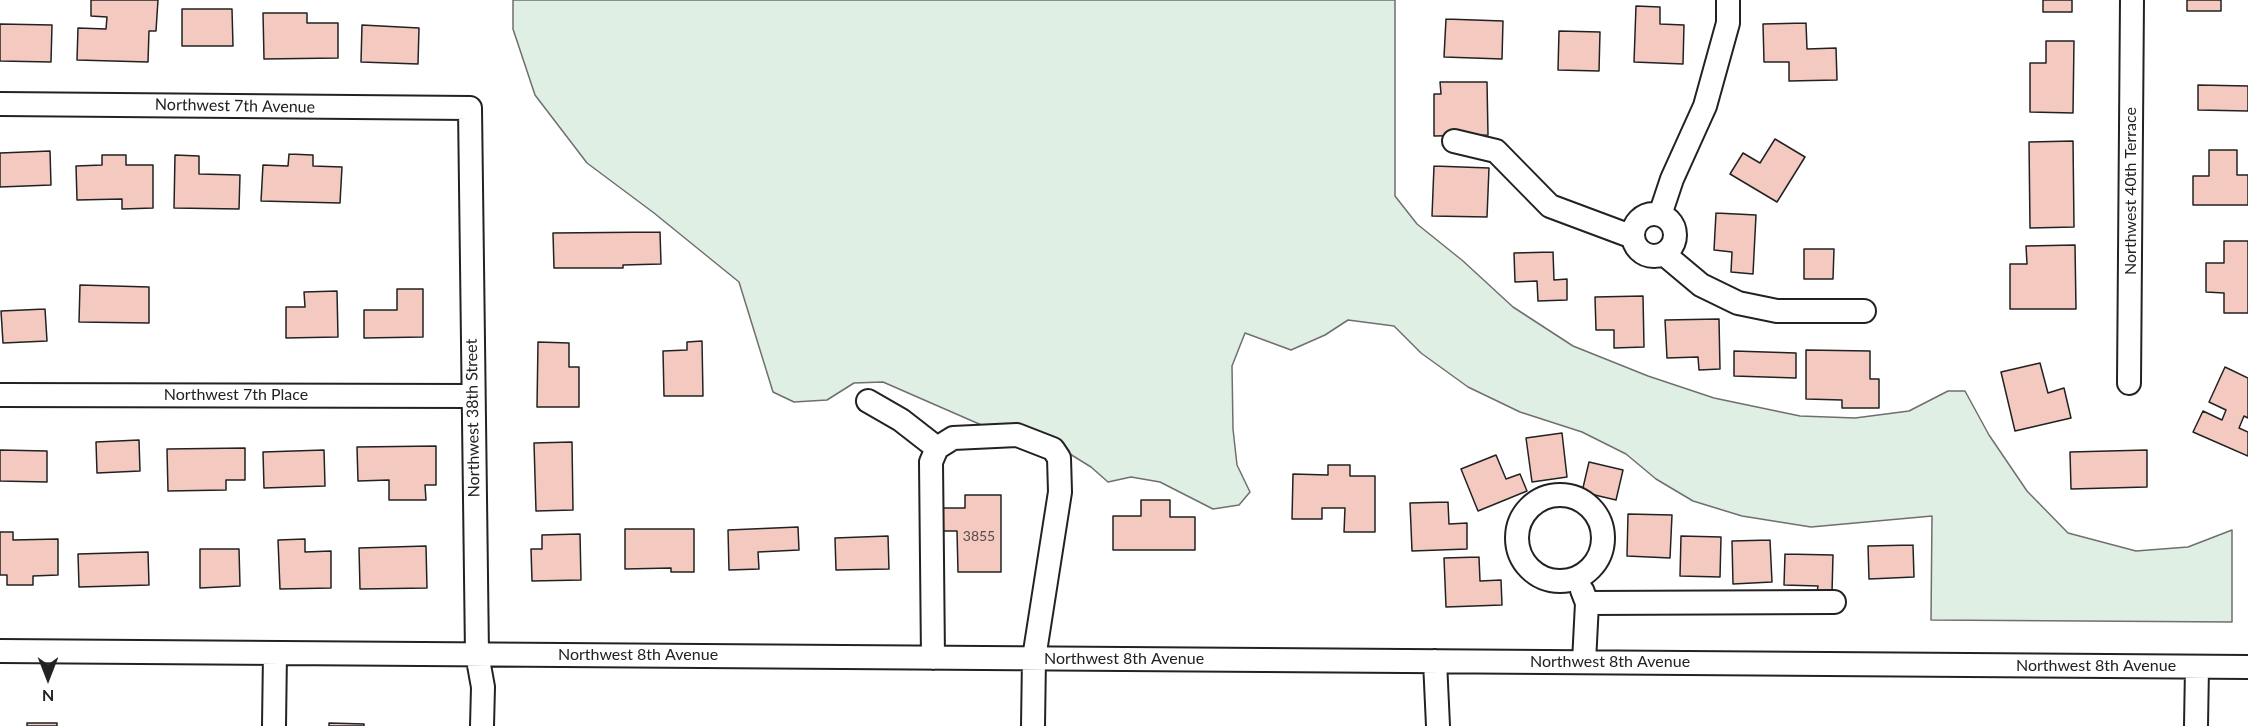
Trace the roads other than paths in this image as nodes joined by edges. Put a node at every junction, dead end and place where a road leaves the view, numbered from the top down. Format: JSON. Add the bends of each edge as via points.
{"nodes":[{"id":1,"x":1728,"y":0,"type":"edge"},
{"id":2,"x":2132,"y":0,"type":"edge"},
{"id":3,"x":0,"y":104,"type":"edge"},
{"id":4,"x":470,"y":108,"type":"joint"},
{"id":5,"x":1454,"y":141,"type":"dead end"},
{"id":6,"x":1660,"y":215,"type":"junction"},
{"id":7,"x":1633,"y":237,"type":"junction"},
{"id":8,"x":1664,"y":254,"type":"junction"},
{"id":9,"x":1864,"y":311,"type":"dead end"},
{"id":10,"x":2129,"y":383,"type":"dead end"},
{"id":11,"x":0,"y":395,"type":"edge"},
{"id":12,"x":473,"y":396,"type":"junction"},
{"id":13,"x":868,"y":401,"type":"dead end"},
{"id":14,"x":937,"y":448,"type":"junction"},
{"id":15,"x":1574,"y":580,"type":"dead end"},
{"id":16,"x":1587,"y":603,"type":"junction"},
{"id":17,"x":1834,"y":603,"type":"dead end"},
{"id":18,"x":0,"y":651,"type":"edge"},
{"id":19,"x":274,"y":653,"type":"junction"},
{"id":20,"x":477,"y":654,"type":"junction"},
{"id":21,"x":933,"y":658,"type":"junction"},
{"id":22,"x":1034,"y":658,"type":"junction"},
{"id":23,"x":1435,"y":661,"type":"junction"},
{"id":24,"x":1584,"y":662,"type":"junction"},
{"id":25,"x":2197,"y":667,"type":"junction"},
{"id":26,"x":2248,"y":668,"type":"edge"},
{"id":27,"x":274,"y":726,"type":"edge"},
{"id":28,"x":482,"y":726,"type":"edge"},
{"id":29,"x":1033,"y":726,"type":"edge"},
{"id":30,"x":1438,"y":726,"type":"edge"},
{"id":31,"x":2196,"y":726,"type":"edge"}],
"edges":[{"from":1,"to":6,"type":"street","via":[[1728,23],[1705,106]]},
{"from":2,"to":10,"type":"street","name":"Northwest 40th Terrace"},
{"from":3,"to":4,"type":"street","name":"Northwest 7th Avenue"},
{"from":4,"to":12,"type":"street","name":"Northwest 38th Street"},
{"from":5,"to":7,"type":"street","via":[[1496,151],[1551,206]]},
{"from":6,"to":7,"type":"street","via":[[1644,216]]},
{"from":6,"to":8,"type":"street","via":[[1673,225],[1675,233]]},
{"from":7,"to":8,"type":"street","via":[[1635,245],[1648,255]]},
{"from":8,"to":9,"type":"street","via":[[1701,285],[1738,303],[1777,311]]},
{"from":11,"to":12,"type":"street","name":"Northwest 7th Place"},
{"from":12,"to":20,"type":"street","name":"Northwest 38th Street"},
{"from":13,"to":14,"type":"street"},
{"from":14,"to":21,"type":"street","via":[[931,462]]},
{"from":14,"to":22,"type":"street","via":[[953,438],[1017,435],[1053,449],[1059,458],[1060,492]]},
{"from":15,"to":16,"type":"street"},
{"from":16,"to":17,"type":"street"},
{"from":16,"to":24,"type":"street"},
{"from":18,"to":19,"type":"street","name":"Northwest 8th Avenue"},
{"from":19,"to":20,"type":"street","name":"Northwest 8th Avenue"},
{"from":19,"to":27,"type":"street"},
{"from":20,"to":21,"type":"street","name":"Northwest 8th Avenue"},
{"from":20,"to":28,"type":"street","name":"Northwest 38th Street","via":[[483,687]]},
{"from":21,"to":22,"type":"street","name":"Northwest 8th Avenue"},
{"from":22,"to":23,"type":"street","name":"Northwest 8th Avenue"},
{"from":22,"to":29,"type":"street"},
{"from":23,"to":24,"type":"street","name":"Northwest 8th Avenue"},
{"from":23,"to":30,"type":"street"},
{"from":24,"to":25,"type":"street","name":"Northwest 8th Avenue"},
{"from":25,"to":26,"type":"street","name":"Northwest 8th Avenue"},
{"from":25,"to":31,"type":"street"}]}
